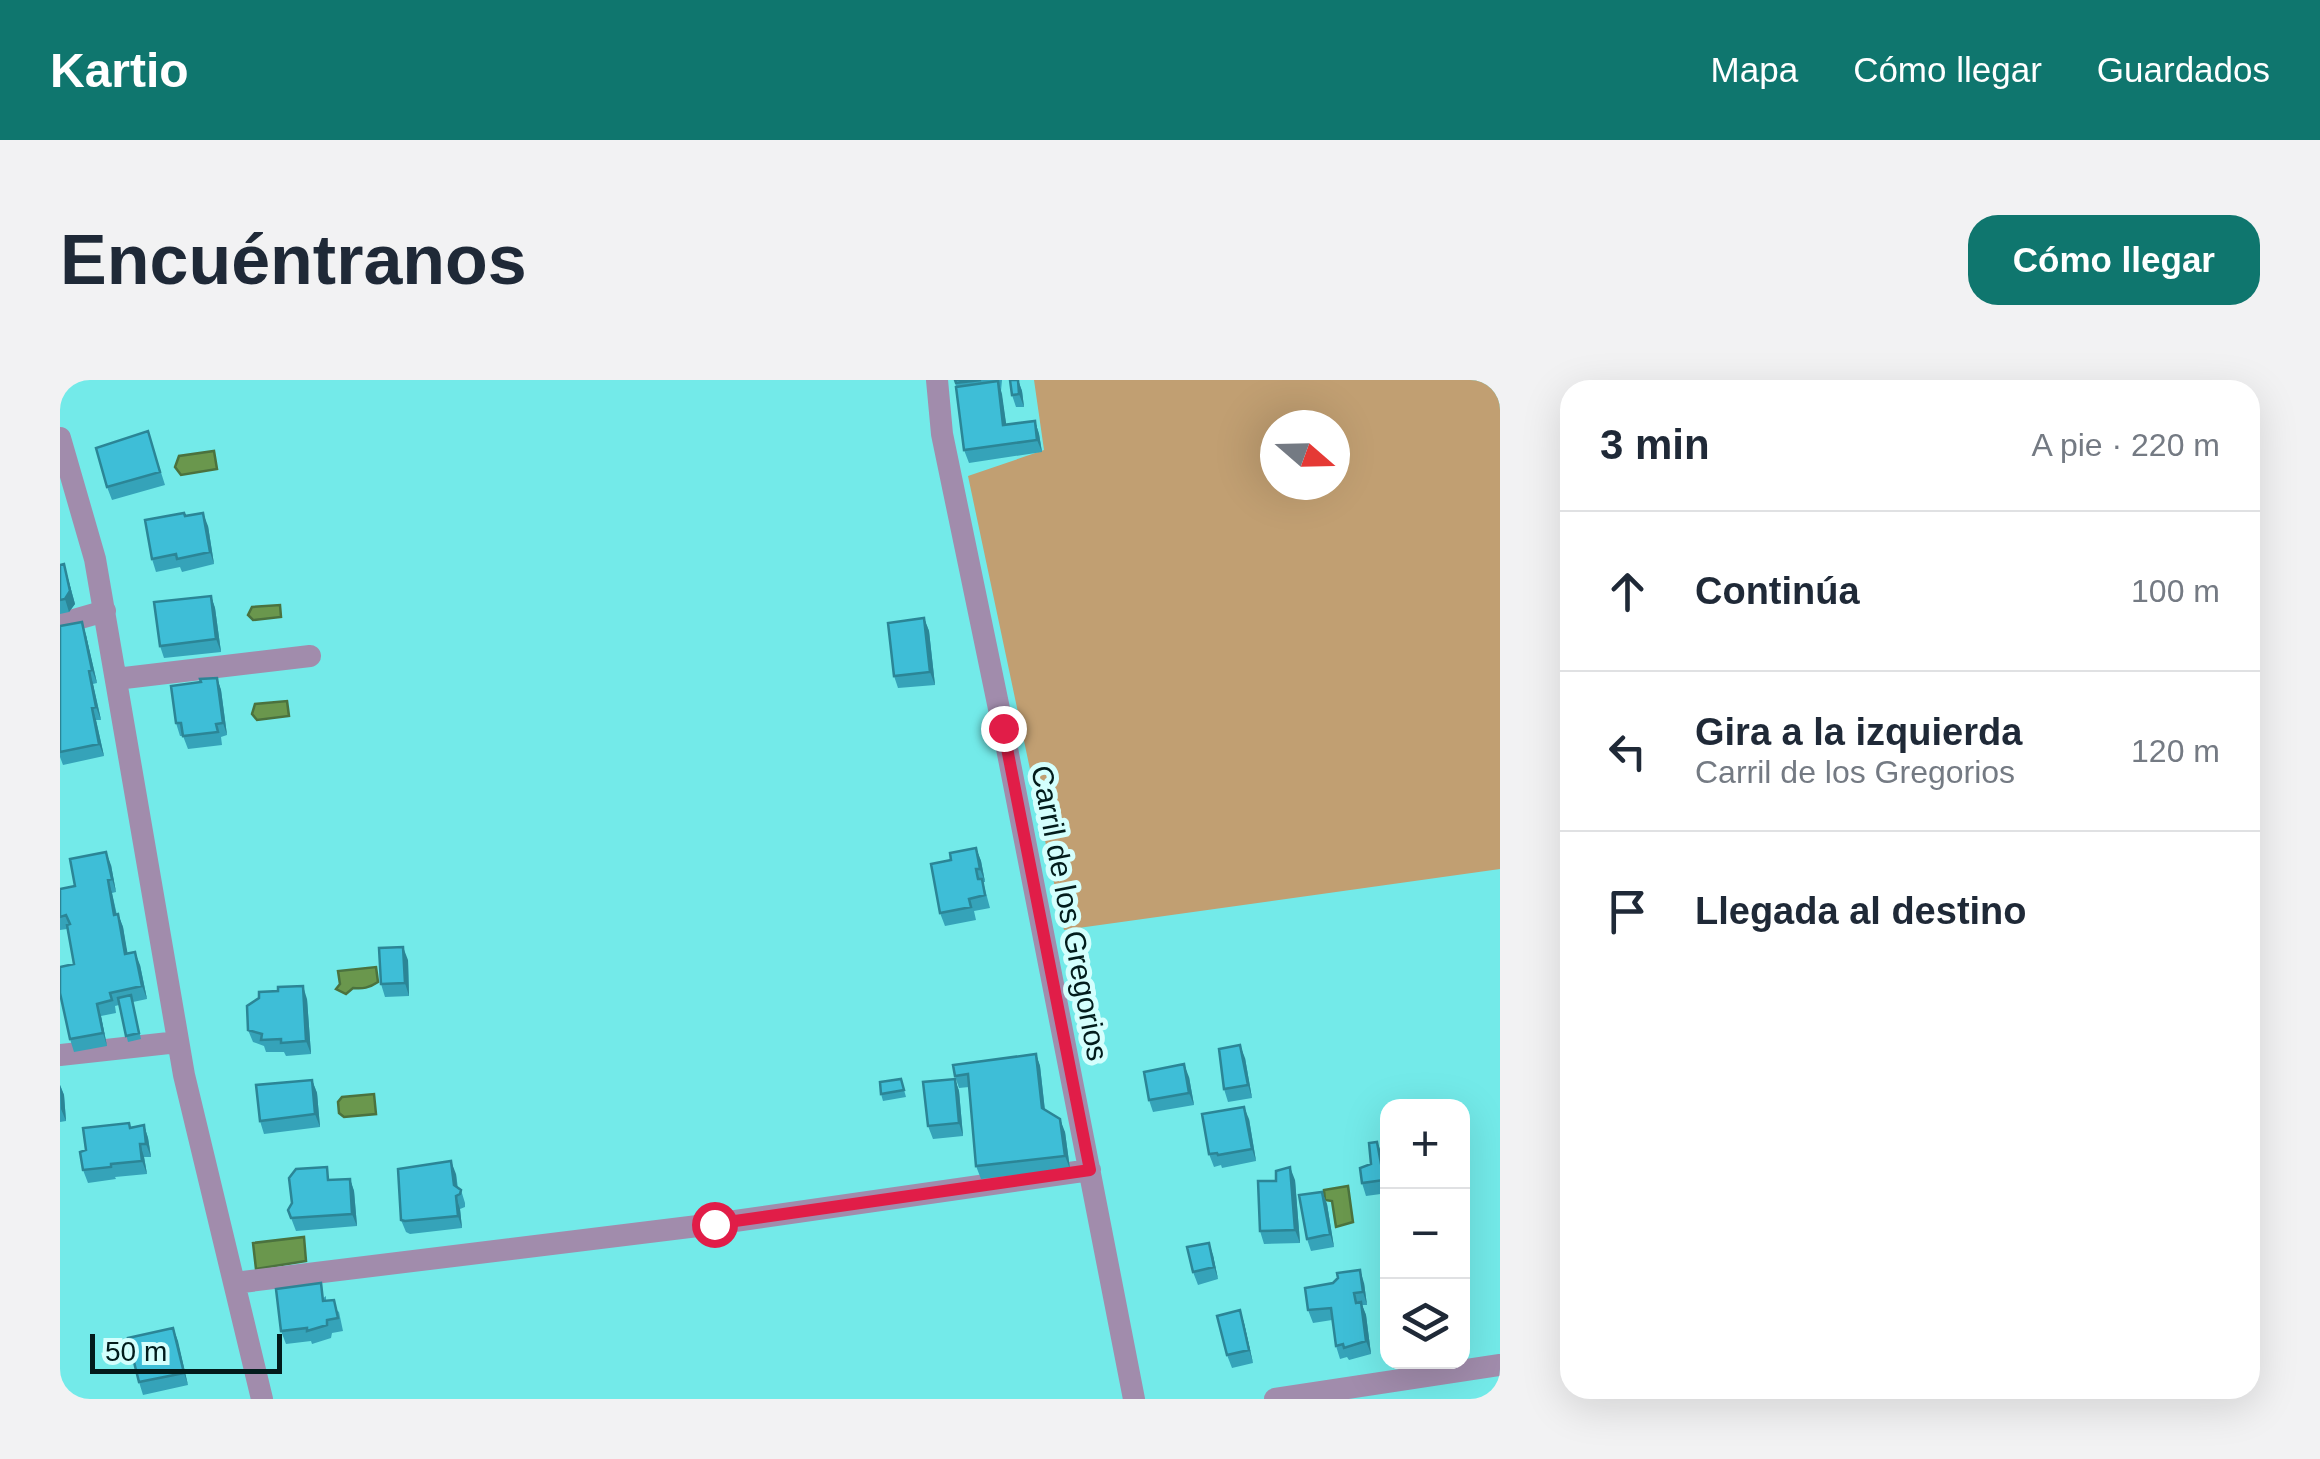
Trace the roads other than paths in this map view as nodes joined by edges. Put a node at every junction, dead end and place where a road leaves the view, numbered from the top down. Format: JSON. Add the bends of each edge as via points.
{"nodes":[{"id":1,"x":937,"y":380,"type":"edge"},
{"id":2,"x":60,"y":438,"type":"edge"},
{"id":3,"x":104,"y":611,"type":"junction"},
{"id":4,"x":60,"y":624,"type":"edge"},
{"id":5,"x":310,"y":656,"type":"dead end"},
{"id":6,"x":116,"y":679,"type":"junction"},
{"id":7,"x":178,"y":1042,"type":"junction"},
{"id":8,"x":60,"y":1055,"type":"edge"},
{"id":9,"x":1090,"y":1170,"type":"junction"},
{"id":10,"x":234,"y":1282,"type":"junction"},
{"id":11,"x":1500,"y":1365,"type":"edge"},
{"id":12,"x":262,"y":1399,"type":"edge"},
{"id":13,"x":1134,"y":1399,"type":"edge"},
{"id":14,"x":1275,"y":1399,"type":"edge"}],
"edges":[{"from":1,"to":9,"type":"street","name":"Carril de los Gregorios","via":[[942,434]]},
{"from":2,"to":3,"type":"street","via":[[96,559]]},
{"from":3,"to":4,"type":"street"},
{"from":3,"to":6,"type":"street"},
{"from":5,"to":6,"type":"street"},
{"from":6,"to":7,"type":"street"},
{"from":7,"to":8,"type":"street"},
{"from":7,"to":10,"type":"street"},
{"from":9,"to":10,"type":"street"},
{"from":9,"to":13,"type":"street","name":"Carril de los Gregorios"},
{"from":10,"to":12,"type":"street"},
{"from":11,"to":14,"type":"street"}]}
